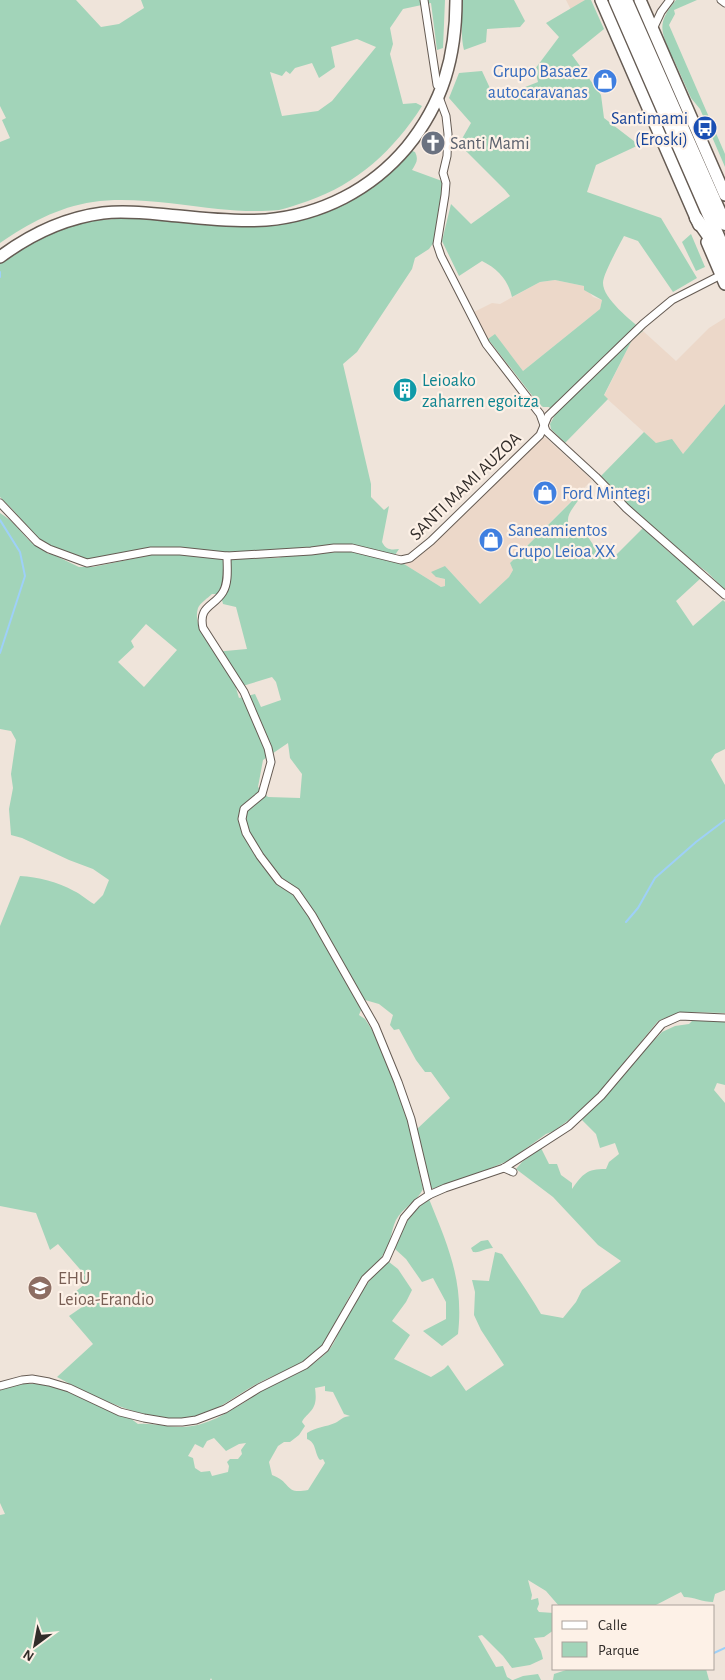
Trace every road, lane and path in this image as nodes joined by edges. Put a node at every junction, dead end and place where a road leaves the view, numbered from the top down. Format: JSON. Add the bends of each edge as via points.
{"nodes":[{"id":1,"x":424,"y":0,"type":"edge"},
{"id":2,"x":450,"y":0,"type":"edge"},
{"id":3,"x":456,"y":0,"type":"edge"},
{"id":4,"x":601,"y":0,"type":"edge"},
{"id":5,"x":615,"y":0,"type":"edge"},
{"id":6,"x":626,"y":0,"type":"edge"},
{"id":7,"x":640,"y":0,"type":"edge"},
{"id":8,"x":670,"y":0,"type":"edge"},
{"id":9,"x":721,"y":0,"type":"edge"},
{"id":10,"x":725,"y":4,"type":"edge"},
{"id":11,"x":652,"y":29,"type":"junction"},
{"id":12,"x":438,"y":91,"type":"junction"},
{"id":13,"x":725,"y":195,"type":"edge"},
{"id":14,"x":696,"y":218,"type":"joint"},
{"id":15,"x":725,"y":224,"type":"edge"},
{"id":16,"x":0,"y":250,"type":"edge"},
{"id":17,"x":725,"y":252,"type":"edge"},
{"id":18,"x":0,"y":257,"type":"edge"},
{"id":19,"x":724,"y":275,"type":"edge"},
{"id":20,"x":543,"y":426,"type":"junction"},
{"id":21,"x":0,"y":503,"type":"edge"},
{"id":22,"x":227,"y":556,"type":"junction"},
{"id":23,"x":725,"y":595,"type":"edge"},
{"id":24,"x":725,"y":1018,"type":"edge"},
{"id":25,"x":504,"y":1168,"type":"junction"},
{"id":26,"x":514,"y":1172,"type":"dead end"},
{"id":27,"x":429,"y":1195,"type":"junction"},
{"id":28,"x":0,"y":1386,"type":"edge"}],
"edges":[{"from":1,"to":12,"type":"street","name":"SANTI MAMI AUZOA"},
{"from":2,"to":12,"type":"main road","via":[[448,46]]},
{"from":3,"to":12,"type":"main road","via":[[454,46]]},
{"from":4,"to":14,"type":"main road"},
{"from":5,"to":17,"type":"highway"},
{"from":6,"to":15,"type":"highway"},
{"from":7,"to":11,"type":"main road"},
{"from":8,"to":11,"type":"street"},
{"from":9,"to":10,"type":"street"},
{"from":11,"to":13,"type":"main road"},
{"from":12,"to":16,"type":"main road","via":[[411,132],[384,162],[356,185],[322,202],[300,209],[255,214],[108,206],[57,218],[32,228]]},
{"from":12,"to":18,"type":"main road","via":[[415,137],[385,170],[329,205],[265,220],[103,213],[77,218],[36,233]]},
{"from":12,"to":20,"type":"street","name":"SANTI MAMI AUZOA","via":[[448,134],[443,173],[445,195],[437,244],[486,344],[540,414]]},
{"from":14,"to":19,"type":"highway","via":[[710,238]]},
{"from":19,"to":20,"type":"street","name":"SANTI MAMI AUZOA","via":[[672,300],[643,324],[548,416]]},
{"from":20,"to":22,"type":"street","name":"SANTI MAMI AUZOA","via":[[540,435],[410,558],[402,560],[352,548]]},
{"from":20,"to":23,"type":"street","name":"SANTI MAMI AUZOA","via":[[626,508]]},
{"from":21,"to":22,"type":"street","via":[[37,542],[88,563],[150,551]]},
{"from":22,"to":27,"type":"street","via":[[227,580],[223,591],[205,609],[201,620],[244,692],[271,762],[262,794],[244,809],[242,819],[246,834],[260,856],[280,880],[296,892],[312,915],[379,1034],[411,1119]]},
{"from":24,"to":25,"type":"street","via":[[680,1016],[662,1024],[601,1096],[569,1126]]},
{"from":25,"to":26,"type":"street"},
{"from":25,"to":27,"type":"street"},
{"from":27,"to":28,"type":"street","via":[[404,1218],[388,1255],[366,1279],[325,1348],[305,1365],[225,1408],[196,1420],[168,1422],[120,1412],[49,1382],[32,1379]]}]}
